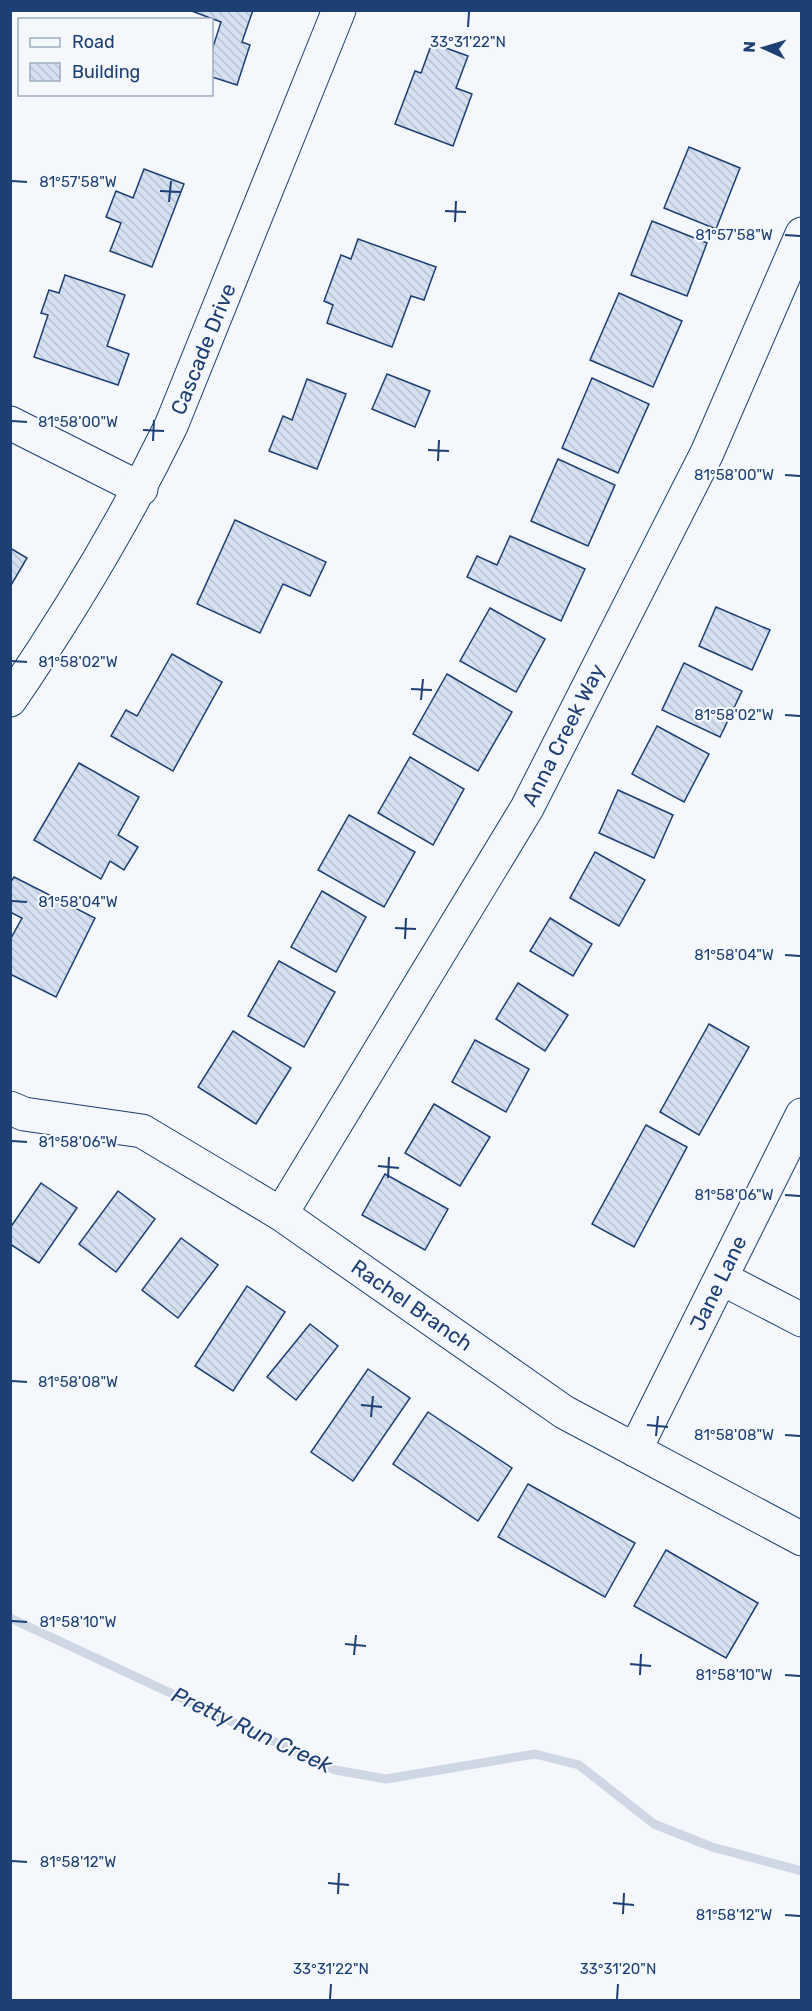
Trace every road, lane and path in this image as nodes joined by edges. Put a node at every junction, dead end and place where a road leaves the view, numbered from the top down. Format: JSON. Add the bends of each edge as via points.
{"nodes":[{"id":1,"x":339,"y":10,"type":"edge"},
{"id":2,"x":801,"y":234,"type":"edge"},
{"id":3,"x":10,"y":423,"type":"edge"},
{"id":4,"x":141,"y":489,"type":"junction"},
{"id":5,"x":10,"y":700,"type":"edge"},
{"id":6,"x":10,"y":1108,"type":"edge"},
{"id":7,"x":801,"y":1115,"type":"edge"},
{"id":8,"x":281,"y":1214,"type":"junction"},
{"id":9,"x":721,"y":1278,"type":"junction"},
{"id":10,"x":801,"y":1320,"type":"edge"},
{"id":11,"x":635,"y":1450,"type":"junction"},
{"id":12,"x":801,"y":1539,"type":"edge"}],
"edges":[{"from":1,"to":4,"type":"street","name":"Cascade Drive","via":[[203,352]]},
{"from":2,"to":8,"type":"street","name":"Anna Creek Way","via":[[707,453],[526,808]]},
{"from":3,"to":4,"type":"street"},
{"from":4,"to":5,"type":"street","name":"Cascade Drive","via":[[81,593]]},
{"from":6,"to":8,"type":"street","name":"Rachel Branch","via":[[24,1114],[142,1131]]},
{"from":7,"to":9,"type":"street","name":"Jane Lane"},
{"from":8,"to":11,"type":"street","name":"Rachel Branch","via":[[564,1412]]},
{"from":9,"to":10,"type":"street"},
{"from":9,"to":11,"type":"street","name":"Jane Lane"},
{"from":11,"to":12,"type":"street","name":"Rachel Branch"}]}
